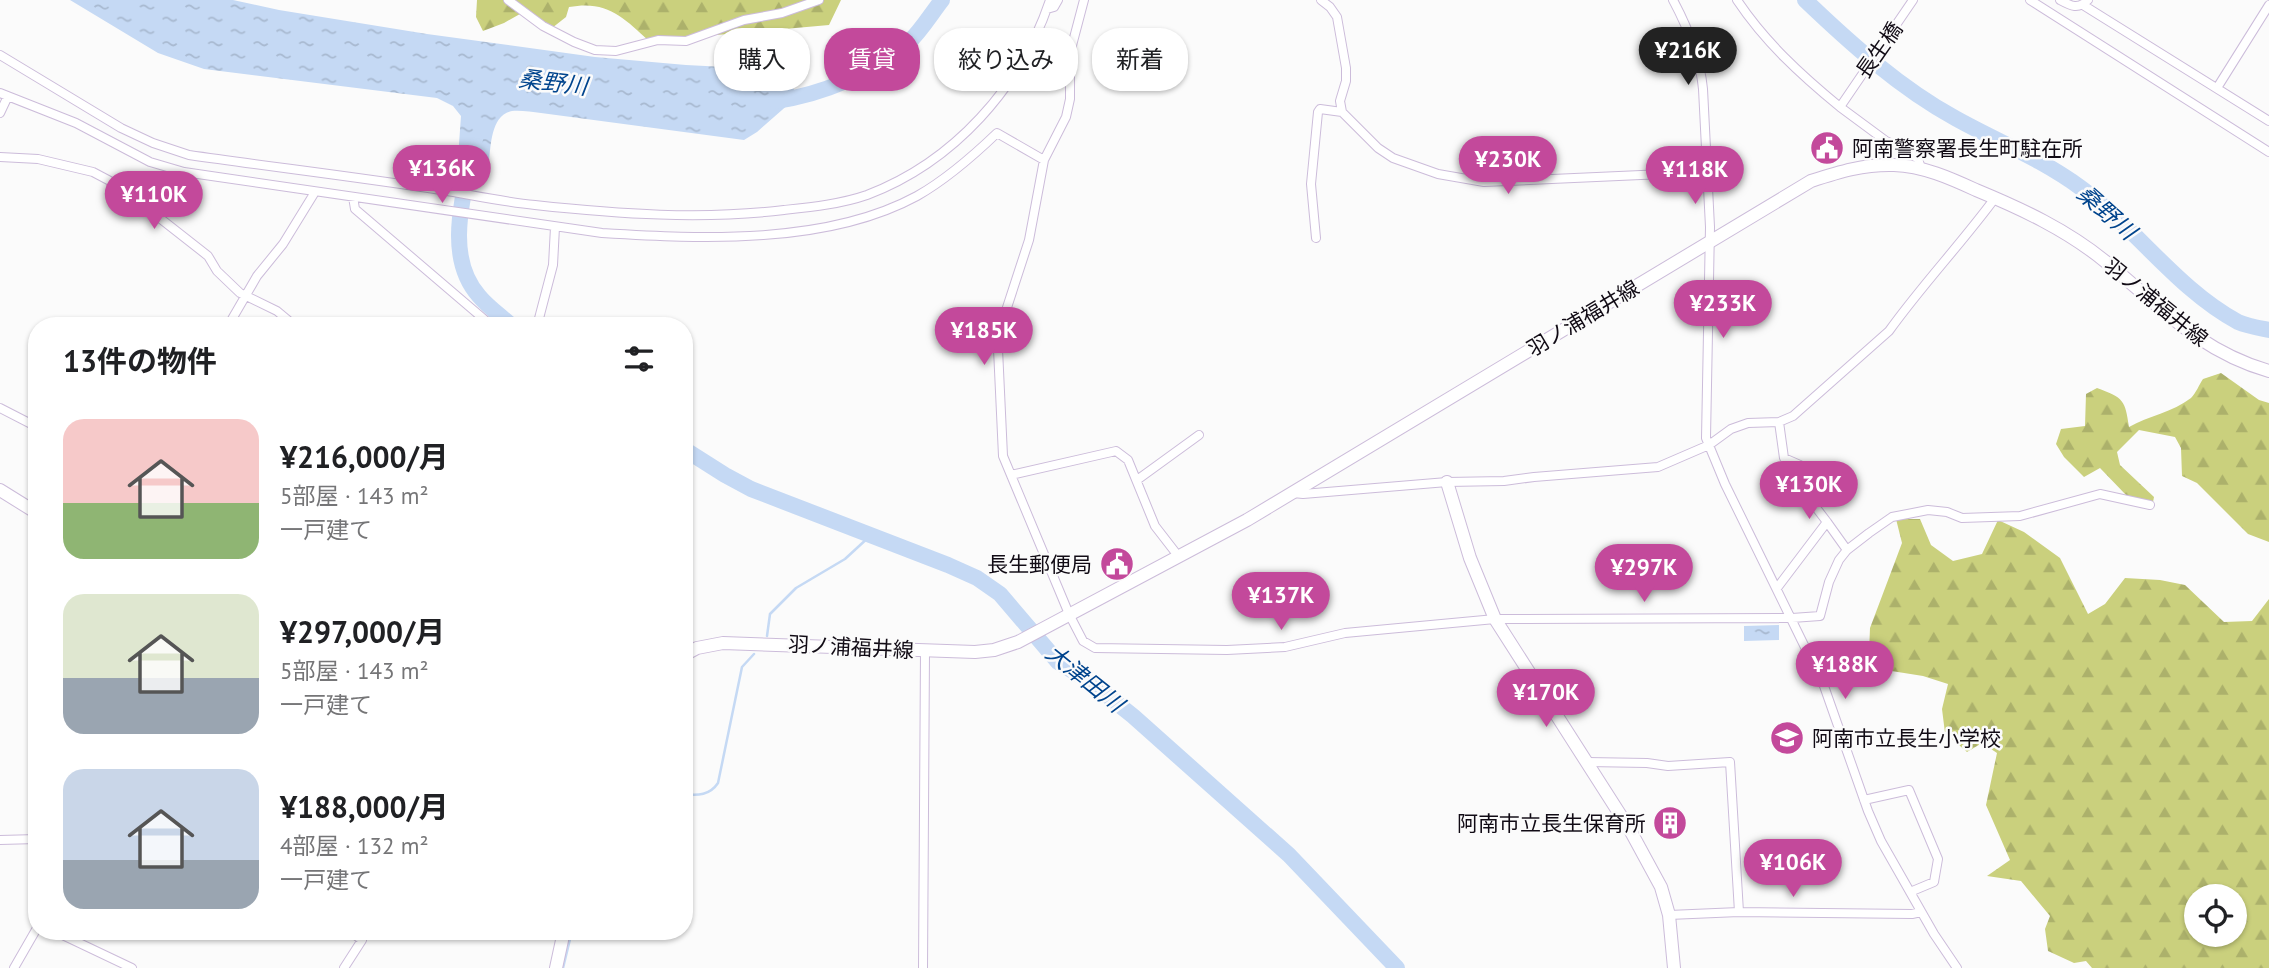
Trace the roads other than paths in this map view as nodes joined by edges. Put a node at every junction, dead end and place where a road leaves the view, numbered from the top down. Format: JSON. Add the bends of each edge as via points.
{"nodes":[{"id":1,"x":508,"y":0,"type":"edge"},
{"id":2,"x":819,"y":0,"type":"edge"},
{"id":3,"x":1050,"y":0,"type":"edge"},
{"id":4,"x":1059,"y":0,"type":"edge"},
{"id":5,"x":1084,"y":0,"type":"edge"},
{"id":6,"x":1321,"y":0,"type":"edge"},
{"id":7,"x":1673,"y":0,"type":"edge"},
{"id":8,"x":1737,"y":0,"type":"edge"},
{"id":9,"x":1913,"y":0,"type":"edge"},
{"id":10,"x":2030,"y":0,"type":"edge"},
{"id":11,"x":2060,"y":0,"type":"edge"},
{"id":12,"x":2085,"y":2,"type":"edge"},
{"id":13,"x":2269,"y":5,"type":"edge"},
{"id":14,"x":1046,"y":9,"type":"junction"},
{"id":15,"x":0,"y":55,"type":"edge"},
{"id":16,"x":2217,"y":88,"type":"junction"},
{"id":17,"x":4,"y":95,"type":"edge"},
{"id":18,"x":1842,"y":104,"type":"junction"},
{"id":19,"x":1342,"y":112,"type":"junction"},
{"id":20,"x":0,"y":113,"type":"edge"},
{"id":21,"x":2269,"y":121,"type":"edge"},
{"id":22,"x":2269,"y":152,"type":"edge"},
{"id":23,"x":0,"y":157,"type":"edge"},
{"id":24,"x":1044,"y":160,"type":"junction"},
{"id":25,"x":1922,"y":168,"type":"junction"},
{"id":26,"x":1708,"y":172,"type":"junction"},
{"id":27,"x":315,"y":192,"type":"junction"},
{"id":28,"x":353,"y":197,"type":"junction"},
{"id":29,"x":1994,"y":198,"type":"junction"},
{"id":30,"x":555,"y":227,"type":"junction"},
{"id":31,"x":1317,"y":238,"type":"dead end"},
{"id":32,"x":1709,"y":242,"type":"junction"},
{"id":33,"x":246,"y":296,"type":"junction"},
{"id":34,"x":233,"y":317,"type":"edge"},
{"id":35,"x":284,"y":317,"type":"edge"},
{"id":36,"x":481,"y":317,"type":"edge"},
{"id":37,"x":539,"y":317,"type":"edge"},
{"id":38,"x":2269,"y":370,"type":"edge"},
{"id":39,"x":0,"y":408,"type":"edge"},
{"id":40,"x":28,"y":422,"type":"edge"},
{"id":41,"x":1780,"y":422,"type":"junction"},
{"id":42,"x":1199,"y":435,"type":"dead end"},
{"id":43,"x":1709,"y":445,"type":"junction"},
{"id":44,"x":1011,"y":475,"type":"junction"},
{"id":45,"x":1137,"y":480,"type":"junction"},
{"id":46,"x":1447,"y":482,"type":"junction"},
{"id":47,"x":0,"y":491,"type":"edge"},
{"id":48,"x":1292,"y":493,"type":"junction"},
{"id":49,"x":2150,"y":505,"type":"dead end"},
{"id":50,"x":28,"y":506,"type":"edge"},
{"id":51,"x":1827,"y":522,"type":"junction"},
{"id":52,"x":1847,"y":550,"type":"junction"},
{"id":53,"x":1179,"y":557,"type":"junction"},
{"id":54,"x":1777,"y":588,"type":"junction"},
{"id":55,"x":1069,"y":614,"type":"junction"},
{"id":56,"x":1792,"y":618,"type":"junction"},
{"id":57,"x":1495,"y":619,"type":"junction"},
{"id":58,"x":693,"y":650,"type":"edge"},
{"id":59,"x":925,"y":651,"type":"junction"},
{"id":60,"x":1587,"y":762,"type":"junction"},
{"id":61,"x":1864,"y":800,"type":"junction"},
{"id":62,"x":28,"y":839,"type":"edge"},
{"id":63,"x":0,"y":840,"type":"edge"},
{"id":64,"x":1910,"y":892,"type":"junction"},
{"id":65,"x":1739,"y":912,"type":"junction"},
{"id":66,"x":1921,"y":912,"type":"junction"},
{"id":67,"x":1669,"y":915,"type":"junction"},
{"id":68,"x":30,"y":940,"type":"edge"},
{"id":69,"x":73,"y":940,"type":"edge"},
{"id":70,"x":362,"y":940,"type":"edge"},
{"id":71,"x":562,"y":940,"type":"edge"},
{"id":72,"x":14,"y":968,"type":"edge"},
{"id":73,"x":132,"y":968,"type":"edge"},
{"id":74,"x":344,"y":968,"type":"edge"},
{"id":75,"x":556,"y":968,"type":"edge"},
{"id":76,"x":923,"y":968,"type":"edge"},
{"id":77,"x":1674,"y":968,"type":"edge"},
{"id":78,"x":1958,"y":968,"type":"edge"}],
"edges":[{"from":1,"to":2,"type":"street","via":[[574,42],[616,51],[658,40],[686,41]]},
{"from":3,"to":14,"type":"street"},
{"from":4,"to":14,"type":"street"},
{"from":5,"to":24,"type":"street","via":[[1070,53],[1066,117]]},
{"from":6,"to":19,"type":"street","via":[[1337,17],[1346,68]]},
{"from":7,"to":26,"type":"street","via":[[1701,70]]},
{"from":8,"to":18,"type":"street","via":[[1767,40],[1805,78]]},
{"from":9,"to":18,"type":"street","name":"長生橋"},
{"from":10,"to":22,"type":"street"},
{"from":11,"to":12,"type":"street","via":[[2073,7]]},
{"from":12,"to":16,"type":"street"},
{"from":13,"to":16,"type":"street"},
{"from":14,"to":15,"type":"street","via":[[1013,79],[953,145],[906,177],[866,195],[823,206],[745,215],[661,215],[533,205],[189,155],[121,128]]},
{"from":16,"to":21,"type":"street"},
{"from":17,"to":20,"type":"street"},
{"from":17,"to":27,"type":"street","via":[[76,123],[150,162],[184,172]]},
{"from":18,"to":25,"type":"street","via":[[1886,141],[1918,159]]},
{"from":19,"to":26,"type":"street","via":[[1393,158],[1457,179],[1484,182]]},
{"from":19,"to":31,"type":"street","via":[[1320,109],[1317,120],[1311,184]]},
{"from":23,"to":33,"type":"street","via":[[38,159],[93,172],[110,181],[208,256],[217,271]]},
{"from":24,"to":30,"type":"street","via":[[997,133],[950,175],[916,197],[881,212],[814,229],[666,237]]},
{"from":24,"to":44,"type":"street","via":[[1029,240],[999,339],[1003,456]]},
{"from":25,"to":29,"type":"main road","name":"羽ノ浦福井線"},
{"from":25,"to":32,"type":"main road","name":"羽ノ浦福井線","via":[[1871,166],[1811,181]]},
{"from":26,"to":32,"type":"street"},
{"from":27,"to":28,"type":"street"},
{"from":27,"to":33,"type":"street"},
{"from":28,"to":30,"type":"street"},
{"from":28,"to":36,"type":"street","via":[[355,209]]},
{"from":29,"to":38,"type":"main road","name":"羽ノ浦福井線","via":[[2082,244],[2208,346]]},
{"from":29,"to":41,"type":"street","via":[[1889,331],[1799,412]]},
{"from":30,"to":37,"type":"street","via":[[553,265]]},
{"from":32,"to":43,"type":"street"},
{"from":32,"to":48,"type":"main road","name":"羽ノ浦福井線"},
{"from":33,"to":34,"type":"street"},
{"from":33,"to":35,"type":"street"},
{"from":39,"to":40,"type":"street"},
{"from":41,"to":43,"type":"street","via":[[1748,423]]},
{"from":41,"to":51,"type":"street","via":[[1784,458],[1803,469],[1811,501]]},
{"from":42,"to":45,"type":"street"},
{"from":43,"to":46,"type":"street","via":[[1658,467]]},
{"from":43,"to":54,"type":"street"},
{"from":44,"to":45,"type":"street","via":[[1116,451],[1128,460]]},
{"from":44,"to":55,"type":"street"},
{"from":45,"to":53,"type":"street","via":[[1155,526]]},
{"from":46,"to":48,"type":"street"},
{"from":46,"to":57,"type":"main road"},
{"from":47,"to":50,"type":"main road"},
{"from":48,"to":53,"type":"main road","name":"羽ノ浦福井線"},
{"from":49,"to":52,"type":"street","via":[[2100,494],[2020,516],[1962,518],[1947,512],[1910,512],[1892,517]]},
{"from":51,"to":52,"type":"street"},
{"from":51,"to":54,"type":"street"},
{"from":52,"to":56,"type":"street","via":[[1833,574],[1820,616]]},
{"from":53,"to":55,"type":"main road","name":"羽ノ浦福井線"},
{"from":54,"to":56,"type":"street"},
{"from":55,"to":57,"type":"street","via":[[1083,641],[1095,648],[1227,650],[1285,647],[1345,633]]},
{"from":55,"to":59,"type":"main road","name":"羽ノ浦福井線","via":[[1018,642],[985,651]]},
{"from":56,"to":57,"type":"street"},
{"from":56,"to":61,"type":"street","via":[[1825,686]]},
{"from":57,"to":60,"type":"main road"},
{"from":58,"to":59,"type":"main road","name":"羽ノ浦福井線","via":[[723,643]]},
{"from":59,"to":76,"type":"street"},
{"from":60,"to":65,"type":"street","via":[[1668,766],[1730,762]]},
{"from":60,"to":67,"type":"main road","via":[[1661,887]]},
{"from":61,"to":64,"type":"street"},
{"from":61,"to":64,"type":"street","via":[[1909,790],[1938,859],[1934,883]]},
{"from":62,"to":63,"type":"street"},
{"from":64,"to":66,"type":"street"},
{"from":65,"to":66,"type":"street"},
{"from":65,"to":67,"type":"street"},
{"from":66,"to":78,"type":"street"},
{"from":67,"to":77,"type":"main road"},
{"from":68,"to":72,"type":"street"},
{"from":69,"to":73,"type":"street"},
{"from":70,"to":74,"type":"street"},
{"from":71,"to":75,"type":"main road"}]}
